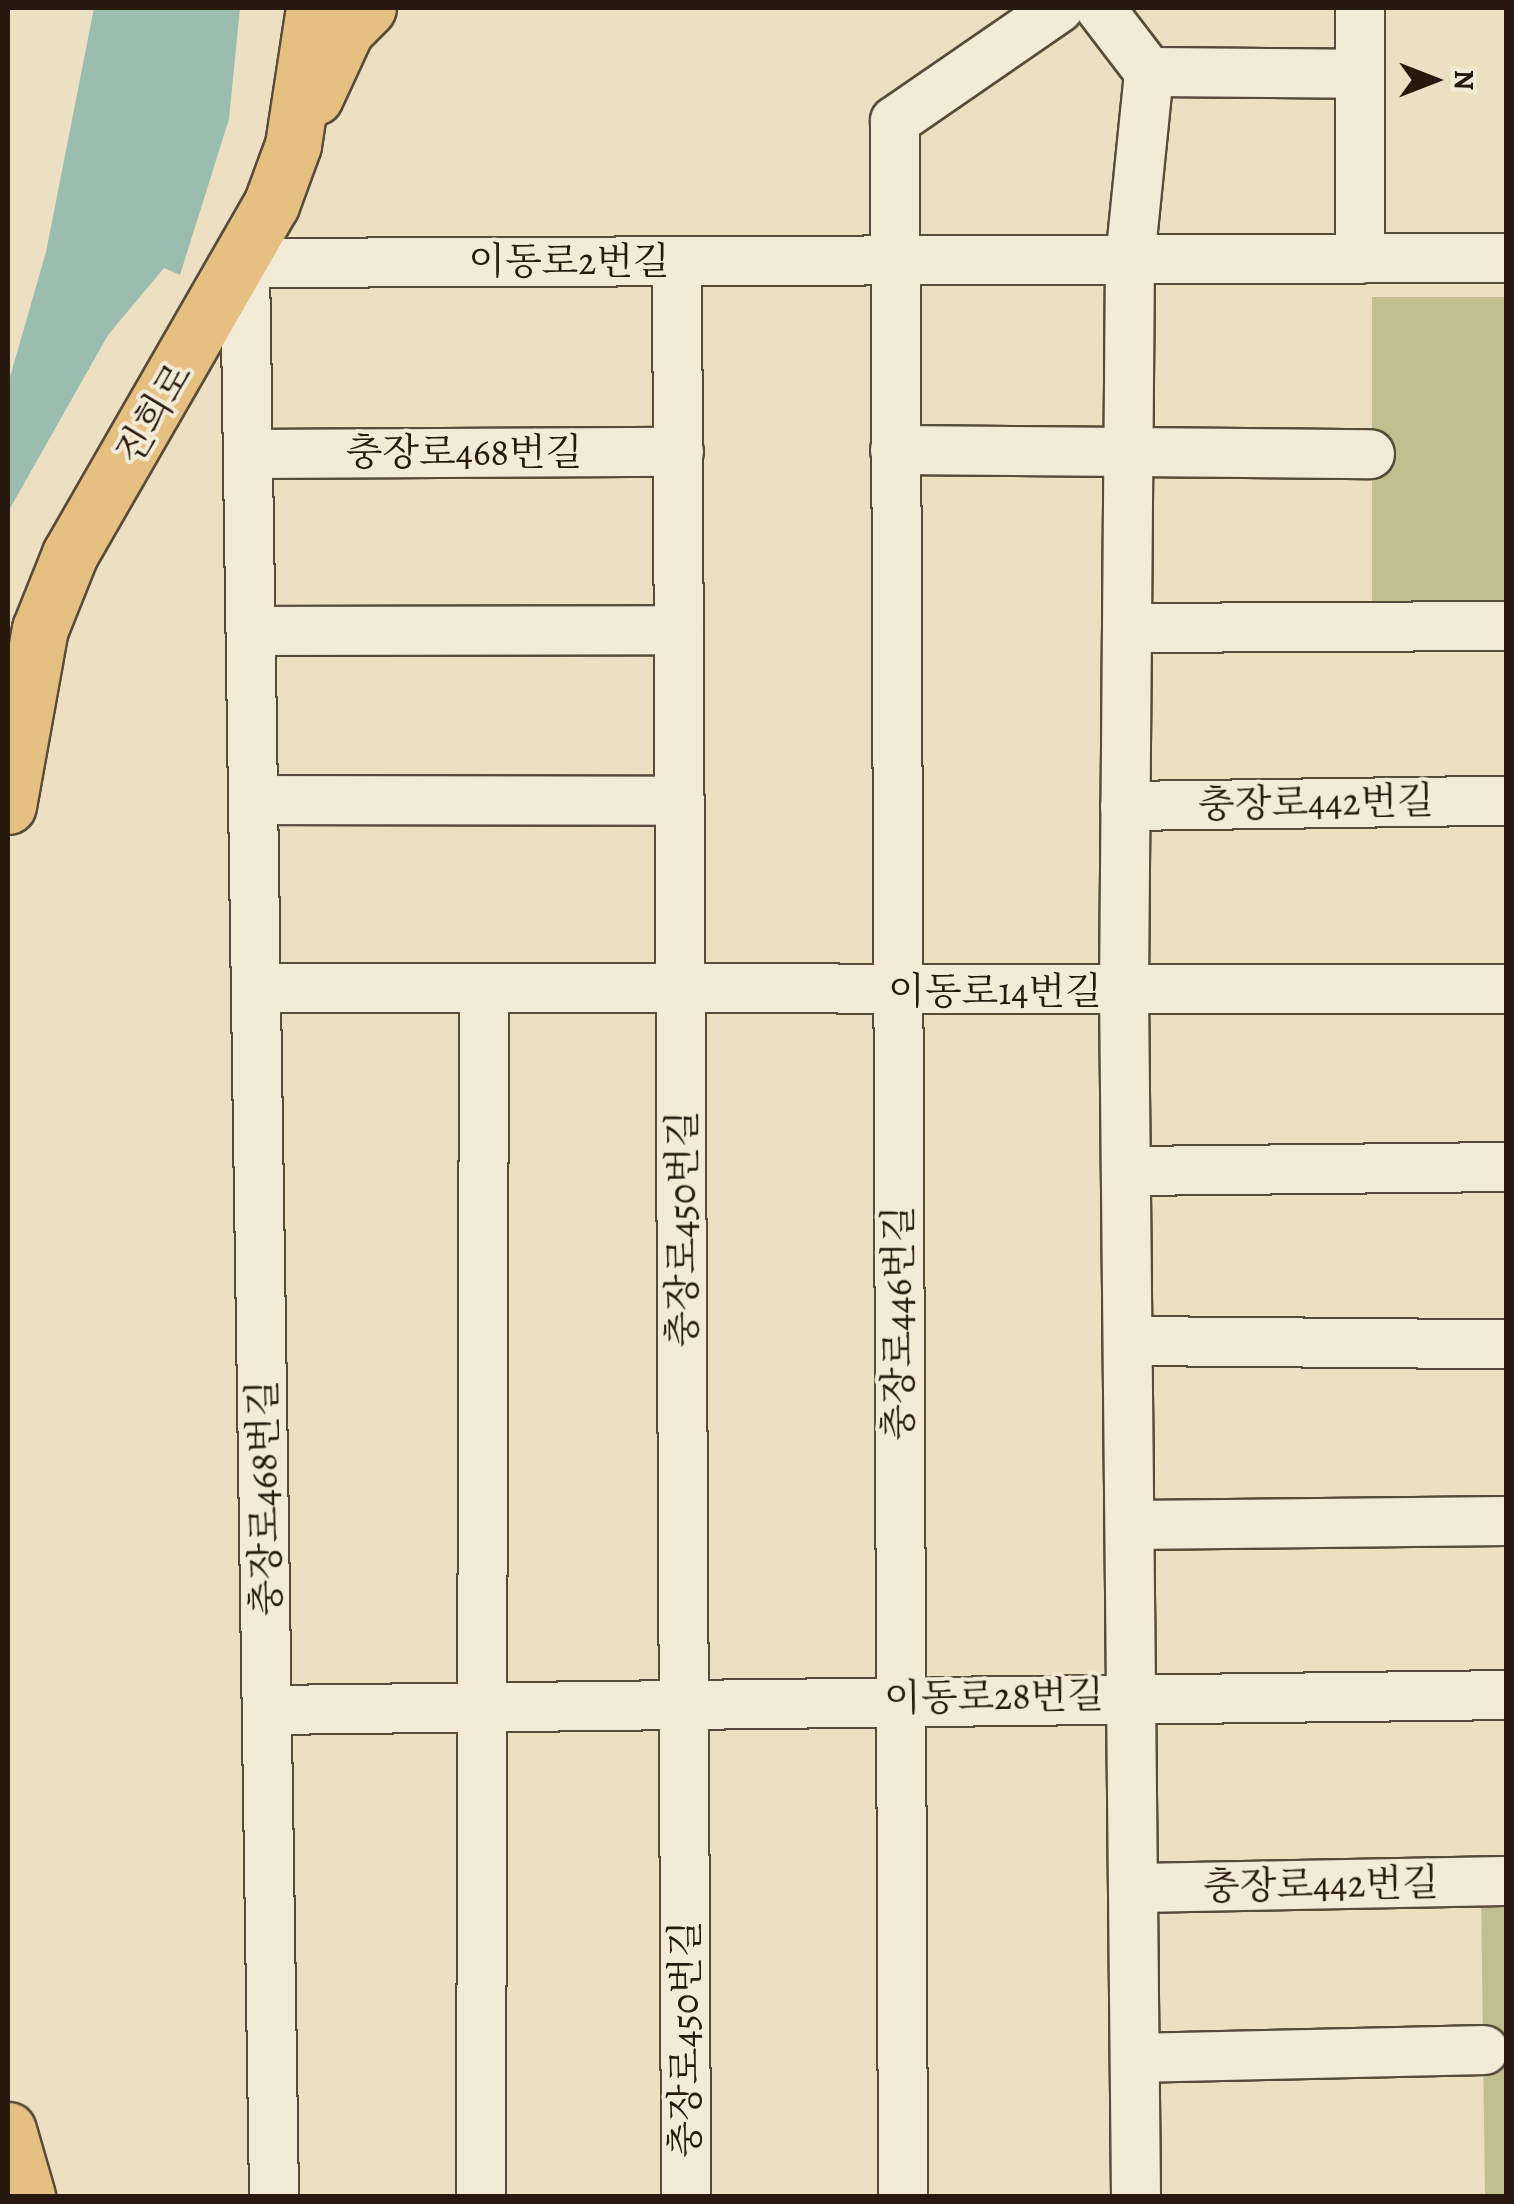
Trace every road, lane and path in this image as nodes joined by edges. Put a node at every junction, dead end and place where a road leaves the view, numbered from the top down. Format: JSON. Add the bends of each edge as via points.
{"nodes":[{"id":1,"x":368,"y":8,"type":"edge"},
{"id":2,"x":1059,"y":8,"type":"edge"},
{"id":3,"x":1100,"y":8,"type":"edge"},
{"id":4,"x":1360,"y":8,"type":"edge"},
{"id":5,"x":311,"y":16,"type":"edge"},
{"id":6,"x":1149,"y":72,"type":"junction"},
{"id":7,"x":1360,"y":74,"type":"junction"},
{"id":8,"x":293,"y":145,"type":"junction"},
{"id":9,"x":1506,"y":258,"type":"edge"},
{"id":10,"x":1360,"y":259,"type":"junction"},
{"id":11,"x":1130,"y":260,"type":"junction"},
{"id":12,"x":894,"y":261,"type":"junction"},
{"id":13,"x":678,"y":262,"type":"junction"},
{"id":14,"x":244,"y":263,"type":"junction"},
{"id":15,"x":895,"y":450,"type":"junction"},
{"id":16,"x":678,"y":452,"type":"junction"},
{"id":17,"x":1128,"y":453,"type":"junction"},
{"id":18,"x":249,"y":454,"type":"junction"},
{"id":19,"x":1370,"y":454,"type":"dead end"},
{"id":20,"x":1506,"y":626,"type":"edge"},
{"id":21,"x":1127,"y":628,"type":"junction"},
{"id":22,"x":253,"y":630,"type":"junction"},
{"id":23,"x":679,"y":630,"type":"junction"},
{"id":24,"x":256,"y":800,"type":"junction"},
{"id":25,"x":680,"y":801,"type":"junction"},
{"id":26,"x":1506,"y":801,"type":"edge"},
{"id":27,"x":8,"y":806,"type":"edge"},
{"id":28,"x":1126,"y":806,"type":"junction"},
{"id":29,"x":260,"y":988,"type":"junction"},
{"id":30,"x":1506,"y":989,"type":"edge"},
{"id":31,"x":1124,"y":991,"type":"junction"},
{"id":32,"x":484,"y":992,"type":"junction"},
{"id":33,"x":898,"y":992,"type":"junction"},
{"id":34,"x":682,"y":994,"type":"junction"},
{"id":35,"x":1506,"y":1167,"type":"edge"},
{"id":36,"x":1127,"y":1171,"type":"junction"},
{"id":37,"x":1130,"y":1341,"type":"junction"},
{"id":38,"x":1506,"y":1344,"type":"edge"},
{"id":39,"x":1506,"y":1521,"type":"edge"},
{"id":40,"x":1133,"y":1525,"type":"junction"},
{"id":41,"x":1136,"y":1694,"type":"junction"},
{"id":42,"x":1506,"y":1695,"type":"edge"},
{"id":43,"x":900,"y":1698,"type":"junction"},
{"id":44,"x":686,"y":1704,"type":"junction"},
{"id":45,"x":481,"y":1706,"type":"junction"},
{"id":46,"x":268,"y":1710,"type":"junction"},
{"id":47,"x":1506,"y":1882,"type":"edge"},
{"id":48,"x":1136,"y":1888,"type":"junction"},
{"id":49,"x":1484,"y":2050,"type":"dead end"},
{"id":50,"x":1136,"y":2058,"type":"junction"},
{"id":51,"x":8,"y":2130,"type":"edge"},
{"id":52,"x":27,"y":2196,"type":"edge"},
{"id":53,"x":274,"y":2196,"type":"edge"},
{"id":54,"x":481,"y":2196,"type":"edge"},
{"id":55,"x":686,"y":2196,"type":"edge"},
{"id":56,"x":903,"y":2196,"type":"edge"},
{"id":57,"x":1136,"y":2196,"type":"edge"}],
"edges":[{"from":1,"to":8,"type":"main road","via":[[346,30]]},
{"from":2,"to":12,"type":"street","via":[[895,121]]},
{"from":3,"to":6,"type":"street"},
{"from":4,"to":7,"type":"street"},
{"from":5,"to":8,"type":"main road","name":"진희로"},
{"from":6,"to":7,"type":"street"},
{"from":6,"to":11,"type":"street"},
{"from":7,"to":10,"type":"street"},
{"from":8,"to":14,"type":"main road","name":"진희로"},
{"from":9,"to":10,"type":"street","name":"이동로2번길"},
{"from":10,"to":11,"type":"street","name":"이동로2번길"},
{"from":11,"to":12,"type":"street","name":"이동로2번길"},
{"from":11,"to":17,"type":"street"},
{"from":12,"to":13,"type":"street","name":"이동로2번길"},
{"from":12,"to":15,"type":"street","name":"충장로446번길"},
{"from":13,"to":14,"type":"street","name":"이동로2번길"},
{"from":13,"to":16,"type":"street","name":"충장로450번길"},
{"from":14,"to":18,"type":"street","name":"충장로468번길"},
{"from":14,"to":27,"type":"main road","name":"진희로","via":[[70,554],[20,704]]},
{"from":15,"to":17,"type":"street"},
{"from":15,"to":33,"type":"street","name":"충장로446번길"},
{"from":16,"to":18,"type":"street","name":"충장로468번길"},
{"from":16,"to":23,"type":"street","name":"충장로450번길"},
{"from":17,"to":19,"type":"street"},
{"from":17,"to":21,"type":"street"},
{"from":18,"to":22,"type":"street","name":"충장로468번길"},
{"from":20,"to":21,"type":"street"},
{"from":21,"to":28,"type":"street"},
{"from":22,"to":23,"type":"street"},
{"from":22,"to":24,"type":"street","name":"충장로468번길"},
{"from":23,"to":25,"type":"street","name":"충장로450번길"},
{"from":24,"to":25,"type":"street"},
{"from":24,"to":29,"type":"street","name":"충장로468번길"},
{"from":25,"to":34,"type":"street","name":"충장로450번길"},
{"from":26,"to":28,"type":"street","name":"충장로442번길"},
{"from":28,"to":31,"type":"street"},
{"from":29,"to":32,"type":"street","name":"이동로14번길"},
{"from":29,"to":46,"type":"street","name":"충장로468번길"},
{"from":30,"to":31,"type":"street","name":"이동로14번길"},
{"from":31,"to":33,"type":"street","name":"이동로14번길"},
{"from":31,"to":36,"type":"street"},
{"from":32,"to":34,"type":"street","name":"이동로14번길"},
{"from":32,"to":45,"type":"street"},
{"from":33,"to":34,"type":"street","name":"이동로14번길"},
{"from":33,"to":43,"type":"street","name":"충장로446번길"},
{"from":34,"to":44,"type":"street","name":"충장로450번길"},
{"from":35,"to":36,"type":"street"},
{"from":36,"to":37,"type":"street"},
{"from":37,"to":38,"type":"street"},
{"from":37,"to":40,"type":"street"},
{"from":39,"to":40,"type":"street"},
{"from":40,"to":41,"type":"street"},
{"from":41,"to":42,"type":"street","name":"이동로28번길"},
{"from":41,"to":43,"type":"street","name":"이동로28번길"},
{"from":41,"to":48,"type":"street"},
{"from":43,"to":44,"type":"street","name":"이동로28번길"},
{"from":43,"to":56,"type":"street","name":"충장로446번길"},
{"from":44,"to":45,"type":"street","name":"이동로28번길"},
{"from":44,"to":55,"type":"street","name":"충장로450번길"},
{"from":45,"to":46,"type":"street","name":"이동로28번길"},
{"from":45,"to":54,"type":"street"},
{"from":46,"to":53,"type":"street","name":"충장로468번길"},
{"from":47,"to":48,"type":"street","name":"충장로442번길"},
{"from":48,"to":50,"type":"street"},
{"from":49,"to":50,"type":"street"},
{"from":50,"to":57,"type":"street"},
{"from":51,"to":52,"type":"main road"}]}
